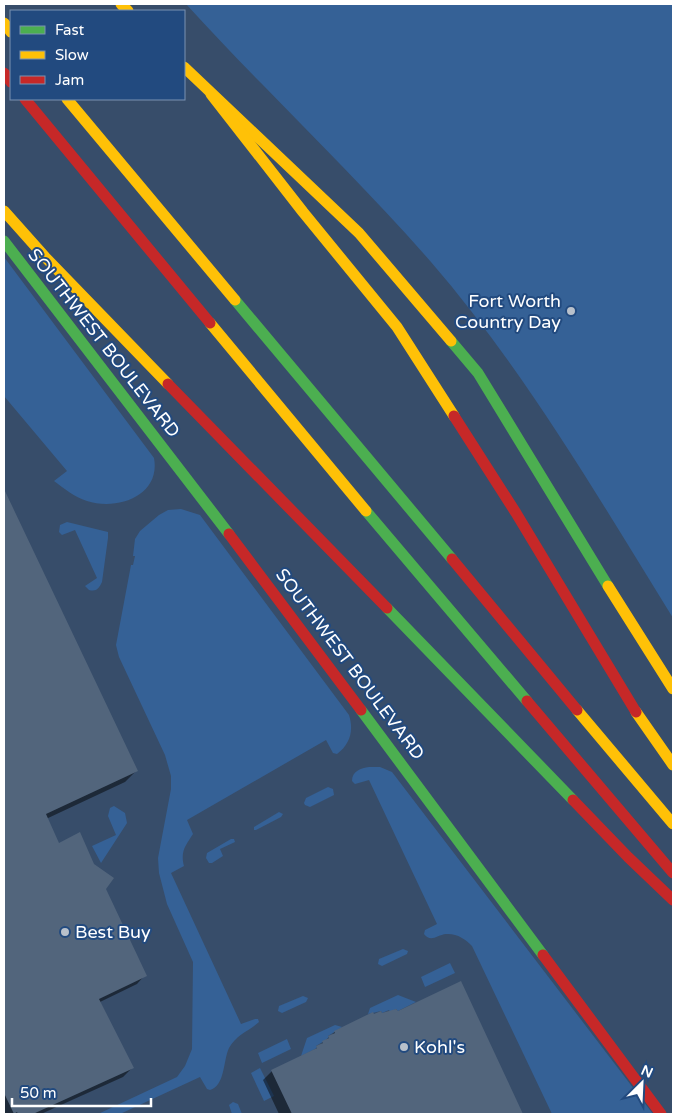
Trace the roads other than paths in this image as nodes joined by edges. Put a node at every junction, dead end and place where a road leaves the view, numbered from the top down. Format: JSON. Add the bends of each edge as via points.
{"nodes":[{"id":1,"x":185,"y":68,"type":"edge"},
{"id":2,"x":211,"y":94,"type":"junction"},
{"id":3,"x":26,"y":100,"type":"edge"},
{"id":4,"x":68,"y":100,"type":"edge"},
{"id":5,"x":4,"y":211,"type":"edge"},
{"id":6,"x":4,"y":241,"type":"edge"},
{"id":7,"x":673,"y":689,"type":"edge"},
{"id":8,"x":673,"y":765,"type":"edge"},
{"id":9,"x":673,"y":824,"type":"edge"},
{"id":10,"x":673,"y":873,"type":"edge"},
{"id":11,"x":673,"y":900,"type":"edge"},
{"id":12,"x":661,"y":1114,"type":"edge"}],
"edges":[{"from":1,"to":2,"type":"main road"},
{"from":2,"to":7,"type":"main road","via":[[359,232],[478,373]]},
{"from":2,"to":8,"type":"main road","via":[[397,327],[516,513],[631,705]]},
{"from":3,"to":10,"type":"main road","via":[[291,422]]},
{"from":4,"to":9,"type":"main road"},
{"from":5,"to":11,"type":"main road","via":[[113,328],[628,858]]},
{"from":6,"to":12,"type":"main road","name":"SOUTHWEST BOULEVARD","via":[[304,632]]}]}
